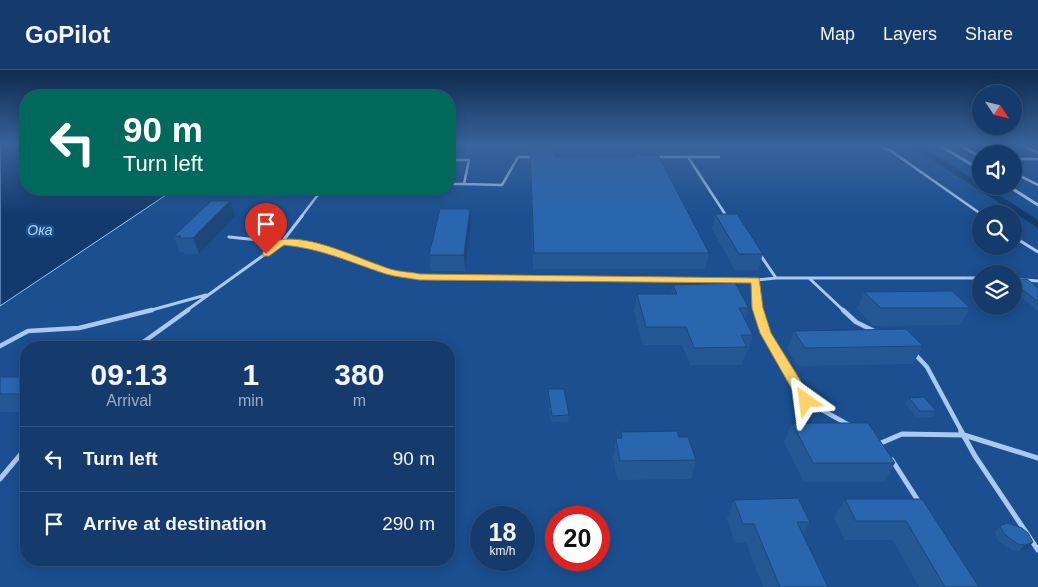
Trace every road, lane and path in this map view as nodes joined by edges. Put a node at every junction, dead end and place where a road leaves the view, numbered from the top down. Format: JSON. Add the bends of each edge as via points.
{"nodes":[{"id":1,"x":467,"y":168,"type":"edge"},
{"id":2,"x":511,"y":168,"type":"edge"},
{"id":3,"x":695,"y":168,"type":"edge"},
{"id":4,"x":915,"y":168,"type":"edge"},
{"id":5,"x":1022,"y":177,"type":"edge"},
{"id":6,"x":455,"y":184,"type":"edge"},
{"id":7,"x":464,"y":184,"type":"junction"},
{"id":8,"x":1038,"y":185,"type":"edge"},
{"id":9,"x":1022,"y":194,"type":"edge"},
{"id":10,"x":319,"y":195,"type":"edge"},
{"id":11,"x":1038,"y":204,"type":"edge"},
{"id":12,"x":972,"y":208,"type":"edge"},
{"id":13,"x":732,"y":220,"type":"edge"},
{"id":14,"x":229,"y":238,"type":"dead end"},
{"id":15,"x":282,"y":242,"type":"junction"},
{"id":16,"x":1022,"y":242,"type":"edge"},
{"id":17,"x":756,"y":247,"type":"edge"},
{"id":18,"x":1038,"y":252,"type":"edge"},
{"id":19,"x":776,"y":278,"type":"junction"},
{"id":20,"x":809,"y":278,"type":"junction"},
{"id":21,"x":972,"y":278,"type":"edge"},
{"id":22,"x":1022,"y":279,"type":"edge"},
{"id":23,"x":756,"y":280,"type":"junction"},
{"id":24,"x":1038,"y":280,"type":"edge"},
{"id":25,"x":210,"y":294,"type":"junction"},
{"id":26,"x":882,"y":335,"type":"edge"},
{"id":27,"x":145,"y":341,"type":"edge"},
{"id":28,"x":0,"y":346,"type":"edge"},
{"id":29,"x":909,"y":348,"type":"edge"},
{"id":30,"x":856,"y":429,"type":"edge"},
{"id":31,"x":964,"y":435,"type":"junction"},
{"id":32,"x":872,"y":438,"type":"edge"},
{"id":33,"x":881,"y":443,"type":"junction"},
{"id":34,"x":20,"y":455,"type":"edge"},
{"id":35,"x":1038,"y":458,"type":"edge"},
{"id":36,"x":0,"y":479,"type":"edge"},
{"id":37,"x":922,"y":507,"type":"edge"},
{"id":38,"x":1038,"y":550,"type":"edge"}],
"edges":[{"from":1,"to":7,"type":"lane"},
{"from":2,"to":7,"type":"lane","via":[[502,184]]},
{"from":3,"to":13,"type":"lane","via":[[724,216]]},
{"from":4,"to":12,"type":"lane"},
{"from":5,"to":8,"type":"lane"},
{"from":6,"to":7,"type":"lane"},
{"from":9,"to":11,"type":"street"},
{"from":10,"to":15,"type":"lane"},
{"from":14,"to":15,"type":"lane"},
{"from":15,"to":23,"type":"lane","via":[[309,245],[390,272],[420,277]]},
{"from":15,"to":25,"type":"lane"},
{"from":16,"to":18,"type":"lane"},
{"from":17,"to":19,"type":"lane"},
{"from":19,"to":20,"type":"lane"},
{"from":19,"to":23,"type":"lane"},
{"from":20,"to":21,"type":"lane"},
{"from":20,"to":26,"type":"lane","via":[[856,322]]},
{"from":22,"to":24,"type":"lane"},
{"from":23,"to":30,"type":"lane","via":[[758,308],[765,333],[806,401]]},
{"from":25,"to":27,"type":"lane"},
{"from":25,"to":28,"type":"lane","via":[[104,323],[28,331]]},
{"from":29,"to":31,"type":"lane","via":[[927,367]]},
{"from":31,"to":33,"type":"lane","via":[[902,434]]},
{"from":31,"to":35,"type":"lane"},
{"from":31,"to":38,"type":"lane"},
{"from":32,"to":33,"type":"lane"},
{"from":33,"to":37,"type":"lane"},
{"from":34,"to":36,"type":"lane"}]}
